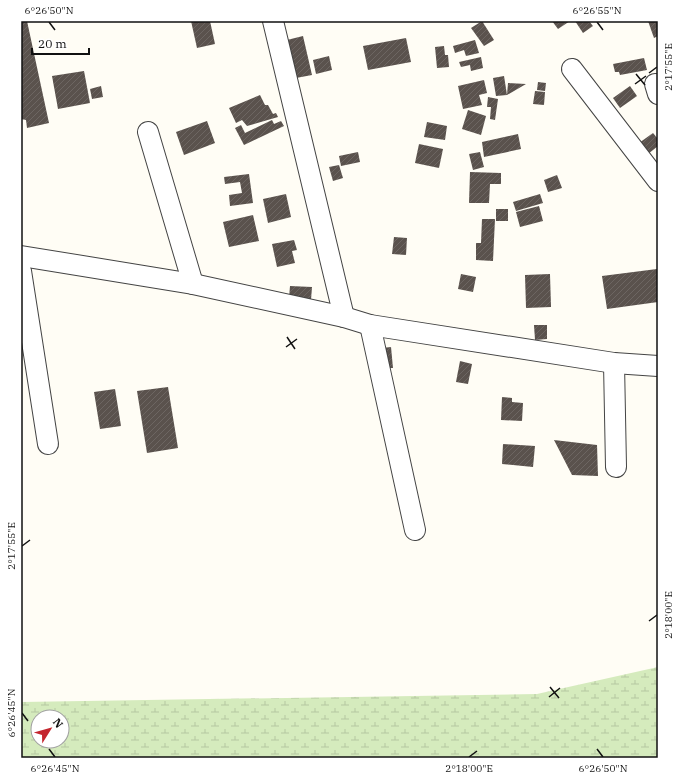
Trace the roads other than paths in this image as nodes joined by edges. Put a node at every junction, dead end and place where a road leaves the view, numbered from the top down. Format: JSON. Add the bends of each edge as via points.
{"nodes":[{"id":1,"x":274,"y":21,"type":"edge"},
{"id":2,"x":572,"y":69,"type":"dead end"},
{"id":3,"x":148,"y":132,"type":"dead end"},
{"id":4,"x":658,"y":181,"type":"edge"},
{"id":5,"x":21,"y":256,"type":"edge"},
{"id":6,"x":21,"y":271,"type":"edge"},
{"id":7,"x":193,"y":284,"type":"junction"},
{"id":8,"x":344,"y":317,"type":"junction"},
{"id":9,"x":370,"y":325,"type":"junction"},
{"id":10,"x":614,"y":363,"type":"junction"},
{"id":11,"x":658,"y":366,"type":"edge"},
{"id":12,"x":48,"y":444,"type":"dead end"},
{"id":13,"x":616,"y":467,"type":"dead end"},
{"id":14,"x":415,"y":530,"type":"dead end"}],
"edges":[{"from":1,"to":8,"type":"street"},
{"from":2,"to":4,"type":"street"},
{"from":3,"to":7,"type":"street"},
{"from":5,"to":7,"type":"street"},
{"from":6,"to":12,"type":"street"},
{"from":7,"to":8,"type":"street"},
{"from":8,"to":9,"type":"street"},
{"from":9,"to":10,"type":"street"},
{"from":9,"to":14,"type":"street"},
{"from":10,"to":11,"type":"street"},
{"from":10,"to":13,"type":"street"}]}
